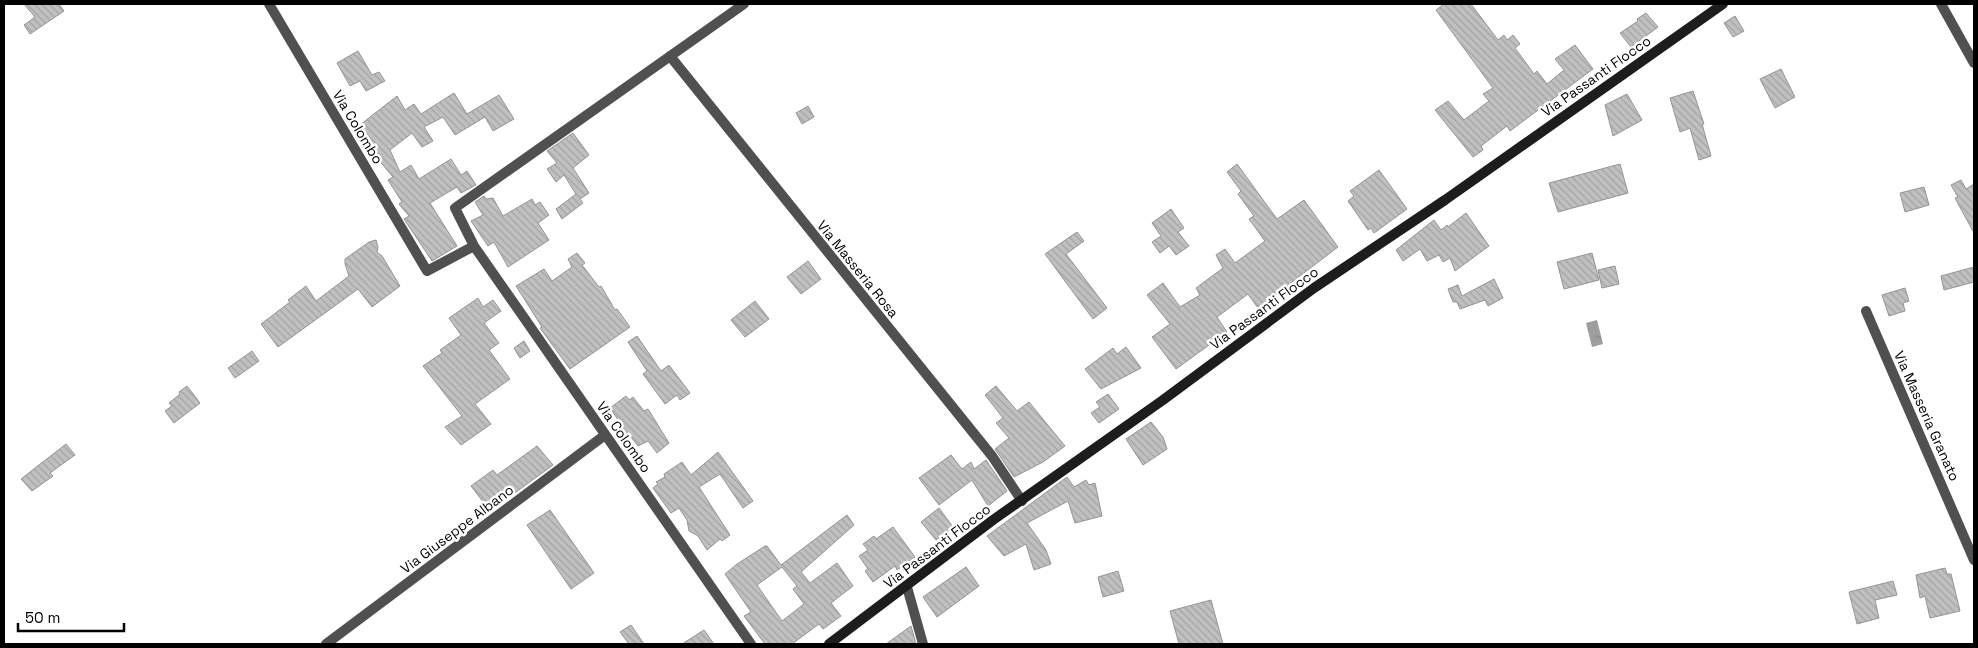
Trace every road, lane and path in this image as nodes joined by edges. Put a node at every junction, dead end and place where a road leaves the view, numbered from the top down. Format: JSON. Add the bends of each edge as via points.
{"nodes":[{"id":1,"x":269,"y":4,"type":"edge"},
{"id":2,"x":744,"y":4,"type":"edge"},
{"id":3,"x":1723,"y":4,"type":"edge"},
{"id":4,"x":1941,"y":4,"type":"edge"},
{"id":5,"x":670,"y":56,"type":"junction"},
{"id":6,"x":1974,"y":64,"type":"edge"},
{"id":7,"x":474,"y":246,"type":"junction"},
{"id":8,"x":1866,"y":312,"type":"dead end"},
{"id":9,"x":605,"y":435,"type":"junction"},
{"id":10,"x":1022,"y":501,"type":"junction"},
{"id":11,"x":1974,"y":560,"type":"edge"},
{"id":12,"x":907,"y":587,"type":"junction"},
{"id":13,"x":326,"y":644,"type":"edge"},
{"id":14,"x":751,"y":644,"type":"edge"},
{"id":15,"x":829,"y":644,"type":"edge"},
{"id":16,"x":922,"y":644,"type":"edge"}],
"edges":[{"from":1,"to":7,"type":"street","name":"Via Colombo","via":[[427,271]]},
{"from":2,"to":5,"type":"street"},
{"from":3,"to":10,"type":"main road","name":"Via Passanti Flocco","via":[[1314,288]]},
{"from":4,"to":6,"type":"street"},
{"from":5,"to":7,"type":"street","name":"Via Colombo","via":[[455,208]]},
{"from":5,"to":10,"type":"street","name":"Via Masseria Rosa","via":[[992,456]]},
{"from":7,"to":9,"type":"street","name":"Via Colombo"},
{"from":8,"to":11,"type":"street","name":"Via Masseria Granato"},
{"from":9,"to":13,"type":"street","name":"Via Giuseppe Albano"},
{"from":9,"to":14,"type":"street","name":"Via Colombo"},
{"from":10,"to":12,"type":"main road","name":"Via Passanti Flocco"},
{"from":12,"to":15,"type":"main road","name":"Via Passanti Flocco"},
{"from":12,"to":16,"type":"street"}]}
